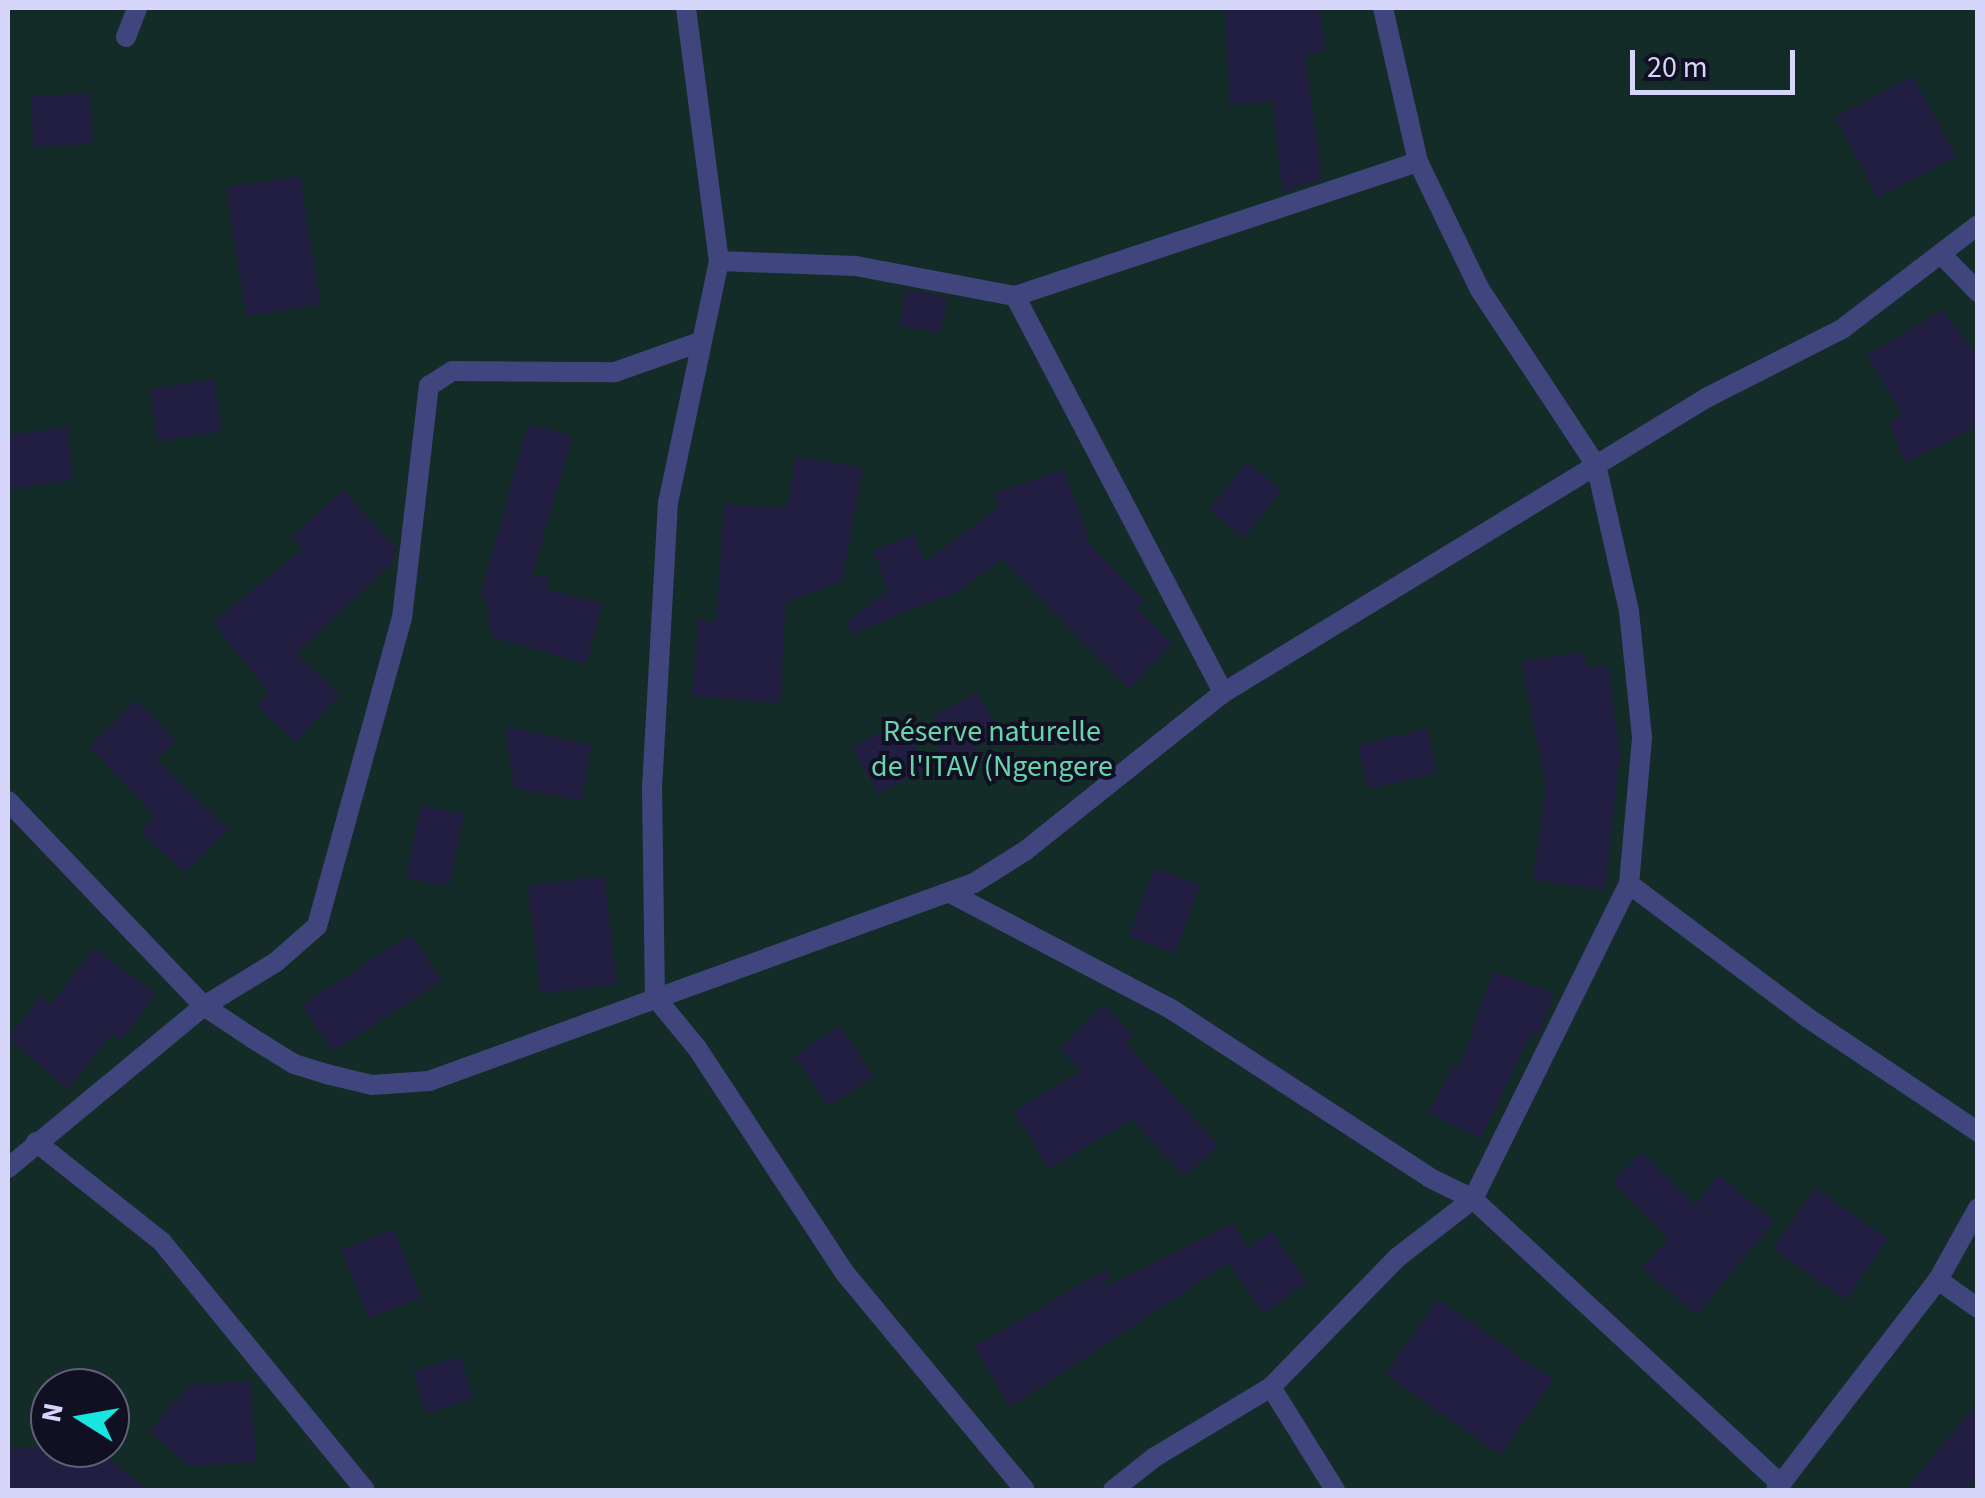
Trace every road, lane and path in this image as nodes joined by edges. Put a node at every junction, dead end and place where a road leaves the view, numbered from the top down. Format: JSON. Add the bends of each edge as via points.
{"nodes":[{"id":1,"x":137,"y":8,"type":"edge"},
{"id":2,"x":686,"y":8,"type":"edge"},
{"id":3,"x":1383,"y":8,"type":"edge"},
{"id":4,"x":126,"y":38,"type":"dead end"},
{"id":5,"x":1418,"y":162,"type":"junction"},
{"id":6,"x":1978,"y":224,"type":"edge"},
{"id":7,"x":1941,"y":254,"type":"junction"},
{"id":8,"x":719,"y":261,"type":"junction"},
{"id":9,"x":1978,"y":292,"type":"edge"},
{"id":10,"x":1014,"y":296,"type":"junction"},
{"id":11,"x":697,"y":343,"type":"junction"},
{"id":12,"x":1596,"y":465,"type":"junction"},
{"id":13,"x":1223,"y":693,"type":"junction"},
{"id":14,"x":8,"y":801,"type":"edge"},
{"id":15,"x":1629,"y":884,"type":"junction"},
{"id":16,"x":952,"y":894,"type":"junction"},
{"id":17,"x":655,"y":996,"type":"junction"},
{"id":18,"x":204,"y":1006,"type":"junction"},
{"id":19,"x":1978,"y":1132,"type":"edge"},
{"id":20,"x":36,"y":1142,"type":"junction"},
{"id":21,"x":8,"y":1168,"type":"edge"},
{"id":22,"x":1473,"y":1199,"type":"junction"},
{"id":23,"x":1978,"y":1208,"type":"edge"},
{"id":24,"x":1938,"y":1280,"type":"junction"},
{"id":25,"x":1978,"y":1308,"type":"edge"},
{"id":26,"x":1271,"y":1387,"type":"junction"},
{"id":27,"x":1778,"y":1487,"type":"edge"},
{"id":28,"x":365,"y":1490,"type":"edge"},
{"id":29,"x":1025,"y":1490,"type":"edge"},
{"id":30,"x":1113,"y":1490,"type":"edge"},
{"id":31,"x":1335,"y":1490,"type":"edge"}],
"edges":[{"from":1,"to":4,"type":"street"},
{"from":2,"to":8,"type":"street"},
{"from":3,"to":5,"type":"street"},
{"from":5,"to":10,"type":"street"},
{"from":5,"to":12,"type":"street","via":[[1480,290]]},
{"from":6,"to":7,"type":"street"},
{"from":7,"to":9,"type":"street"},
{"from":7,"to":12,"type":"street","via":[[1842,329],[1708,397]]},
{"from":8,"to":10,"type":"street","via":[[856,266]]},
{"from":8,"to":11,"type":"street"},
{"from":10,"to":13,"type":"street"},
{"from":11,"to":17,"type":"street","via":[[668,502],[652,786]]},
{"from":11,"to":18,"type":"street","via":[[615,372],[452,370],[428,386],[402,618],[317,926],[276,962]]},
{"from":12,"to":13,"type":"street"},
{"from":12,"to":15,"type":"street","via":[[1629,611],[1642,737]]},
{"from":13,"to":16,"type":"street","via":[[1025,851]]},
{"from":14,"to":18,"type":"street"},
{"from":15,"to":19,"type":"street","via":[[1808,1018]]},
{"from":15,"to":22,"type":"street"},
{"from":16,"to":17,"type":"street"},
{"from":16,"to":22,"type":"street","via":[[1171,1009],[1430,1178]]},
{"from":17,"to":18,"type":"street","via":[[429,1081],[372,1085],[294,1064]]},
{"from":17,"to":29,"type":"street","via":[[844,1272]]},
{"from":18,"to":20,"type":"street"},
{"from":20,"to":21,"type":"street"},
{"from":20,"to":28,"type":"street","via":[[162,1242]]},
{"from":22,"to":26,"type":"street","via":[[1398,1256]]},
{"from":22,"to":27,"type":"street"},
{"from":23,"to":24,"type":"street"},
{"from":24,"to":25,"type":"street"},
{"from":24,"to":27,"type":"street"},
{"from":26,"to":30,"type":"street"},
{"from":26,"to":31,"type":"street"}]}
